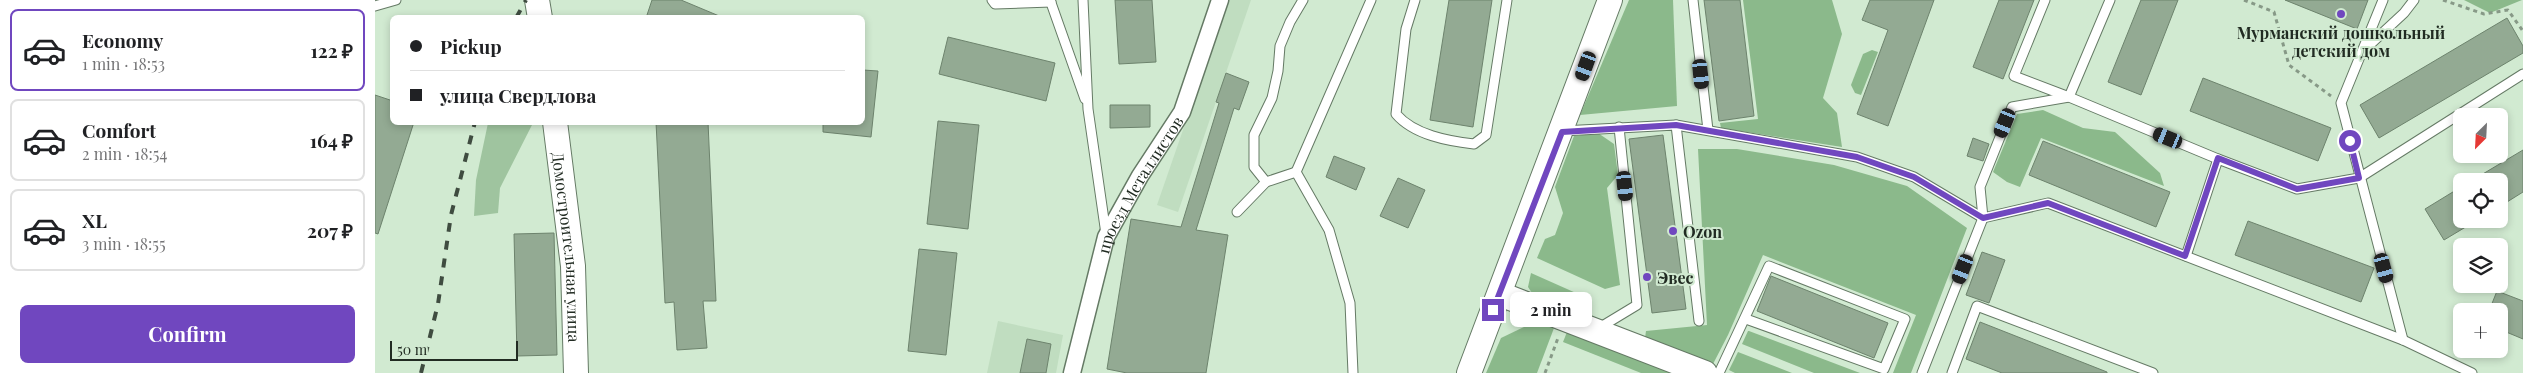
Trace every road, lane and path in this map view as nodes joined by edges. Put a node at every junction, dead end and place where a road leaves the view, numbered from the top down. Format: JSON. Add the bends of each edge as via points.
{"nodes":[{"id":1,"x":396,"y":0,"type":"edge"},
{"id":2,"x":537,"y":0,"type":"edge"},
{"id":3,"x":992,"y":0,"type":"edge"},
{"id":4,"x":1083,"y":0,"type":"edge"},
{"id":5,"x":1220,"y":0,"type":"edge"},
{"id":6,"x":1303,"y":0,"type":"edge"},
{"id":7,"x":1371,"y":0,"type":"edge"},
{"id":8,"x":1415,"y":0,"type":"edge"},
{"id":9,"x":1507,"y":0,"type":"edge"},
{"id":10,"x":1610,"y":0,"type":"edge"},
{"id":11,"x":1693,"y":0,"type":"edge"},
{"id":12,"x":2045,"y":0,"type":"edge"},
{"id":13,"x":2110,"y":0,"type":"edge"},
{"id":14,"x":2244,"y":0,"type":"edge"},
{"id":15,"x":2383,"y":0,"type":"edge"},
{"id":16,"x":2414,"y":0,"type":"edge"},
{"id":17,"x":2443,"y":0,"type":"edge"},
{"id":18,"x":1051,"y":1,"type":"edge"},
{"id":19,"x":375,"y":6,"type":"edge"},
{"id":20,"x":540,"y":15,"type":"edge"},
{"id":21,"x":2523,"y":31,"type":"edge"},
{"id":22,"x":2361,"y":53,"type":"junction"},
{"id":23,"x":2523,"y":74,"type":"edge"},
{"id":24,"x":2069,"y":97,"type":"junction"},
{"id":25,"x":2341,"y":103,"type":"junction"},
{"id":26,"x":1088,"y":109,"type":"junction"},
{"id":27,"x":555,"y":125,"type":"edge"},
{"id":28,"x":1676,"y":125,"type":"junction"},
{"id":29,"x":1619,"y":127,"type":"junction"},
{"id":30,"x":1707,"y":130,"type":"junction"},
{"id":31,"x":1562,"y":132,"type":"junction"},
{"id":32,"x":2218,"y":158,"type":"junction"},
{"id":33,"x":1296,"y":172,"type":"junction"},
{"id":34,"x":2359,"y":178,"type":"junction"},
{"id":35,"x":1266,"y":182,"type":"junction"},
{"id":36,"x":1237,"y":212,"type":"dead end"},
{"id":37,"x":1983,"y":218,"type":"junction"},
{"id":38,"x":1106,"y":237,"type":"junction"},
{"id":39,"x":2185,"y":256,"type":"junction"},
{"id":40,"x":1500,"y":294,"type":"junction"},
{"id":41,"x":1565,"y":319,"type":"junction"},
{"id":42,"x":1745,"y":319,"type":"junction"},
{"id":43,"x":1699,"y":321,"type":"dead end"},
{"id":44,"x":1595,"y":330,"type":"junction"},
{"id":45,"x":2403,"y":340,"type":"junction"},
{"id":46,"x":576,"y":373,"type":"edge"},
{"id":47,"x":1071,"y":373,"type":"edge"},
{"id":48,"x":1353,"y":373,"type":"edge"},
{"id":49,"x":1469,"y":373,"type":"edge"},
{"id":50,"x":1545,"y":373,"type":"edge"},
{"id":51,"x":1705,"y":373,"type":"edge"},
{"id":52,"x":1719,"y":373,"type":"edge"},
{"id":53,"x":1922,"y":373,"type":"edge"},
{"id":54,"x":1952,"y":373,"type":"edge"},
{"id":55,"x":2153,"y":373,"type":"edge"},
{"id":56,"x":2472,"y":373,"type":"edge"}],
"edges":[{"from":1,"to":19,"type":"lane"},
{"from":2,"to":20,"type":"street"},
{"from":3,"to":18,"type":"lane","via":[[995,4]]},
{"from":4,"to":26,"type":"lane"},
{"from":5,"to":38,"type":"street","name":"проезд Металлистов","via":[[1182,112],[1140,176]]},
{"from":6,"to":35,"type":"lane","via":[[1280,46],[1279,72],[1272,98],[1254,135],[1253,167]]},
{"from":7,"to":33,"type":"lane"},
{"from":8,"to":9,"type":"lane","via":[[1406,29],[1396,114],[1403,122],[1419,130],[1450,141],[1474,144],[1486,135]]},
{"from":10,"to":31,"type":"street"},
{"from":11,"to":30,"type":"lane"},
{"from":12,"to":24,"type":"lane","via":[[2013,76]]},
{"from":13,"to":24,"type":"lane"},
{"from":14,"to":25,"type":"path","via":[[2274,12],[2289,65]]},
{"from":15,"to":22,"type":"lane"},
{"from":16,"to":22,"type":"lane"},
{"from":17,"to":21,"type":"path","via":[[2484,14],[2508,10]]},
{"from":18,"to":26,"type":"lane"},
{"from":22,"to":25,"type":"lane"},
{"from":23,"to":34,"type":"lane"},
{"from":24,"to":32,"type":"lane"},
{"from":24,"to":37,"type":"lane","via":[[2012,107],[1979,187]]},
{"from":25,"to":34,"type":"lane"},
{"from":26,"to":38,"type":"lane"},
{"from":27,"to":46,"type":"street","name":"Домостроительная улица","via":[[573,266]]},
{"from":28,"to":29,"type":"lane"},
{"from":28,"to":30,"type":"lane"},
{"from":28,"to":43,"type":"lane"},
{"from":29,"to":31,"type":"lane"},
{"from":29,"to":44,"type":"lane","via":[[1637,305]]},
{"from":30,"to":37,"type":"lane","via":[[1857,157],[1914,177]]},
{"from":31,"to":40,"type":"street"},
{"from":32,"to":34,"type":"lane","via":[[2297,189]]},
{"from":32,"to":39,"type":"lane"},
{"from":33,"to":35,"type":"lane"},
{"from":33,"to":48,"type":"lane","via":[[1329,230],[1350,303]]},
{"from":34,"to":45,"type":"lane"},
{"from":35,"to":36,"type":"lane"},
{"from":37,"to":39,"type":"lane","via":[[2048,203]]},
{"from":37,"to":53,"type":"lane"},
{"from":38,"to":47,"type":"street","name":"проезд Металлистов"},
{"from":39,"to":45,"type":"lane"},
{"from":40,"to":41,"type":"street"},
{"from":40,"to":49,"type":"street"},
{"from":41,"to":44,"type":"street"},
{"from":41,"to":50,"type":"path"},
{"from":42,"to":42,"type":"lane","via":[[1769,266],[1905,319],[1884,370]]},
{"from":42,"to":52,"type":"lane"},
{"from":44,"to":51,"type":"street"},
{"from":45,"to":56,"type":"lane"},
{"from":54,"to":55,"type":"lane","via":[[1977,306]]}]}
